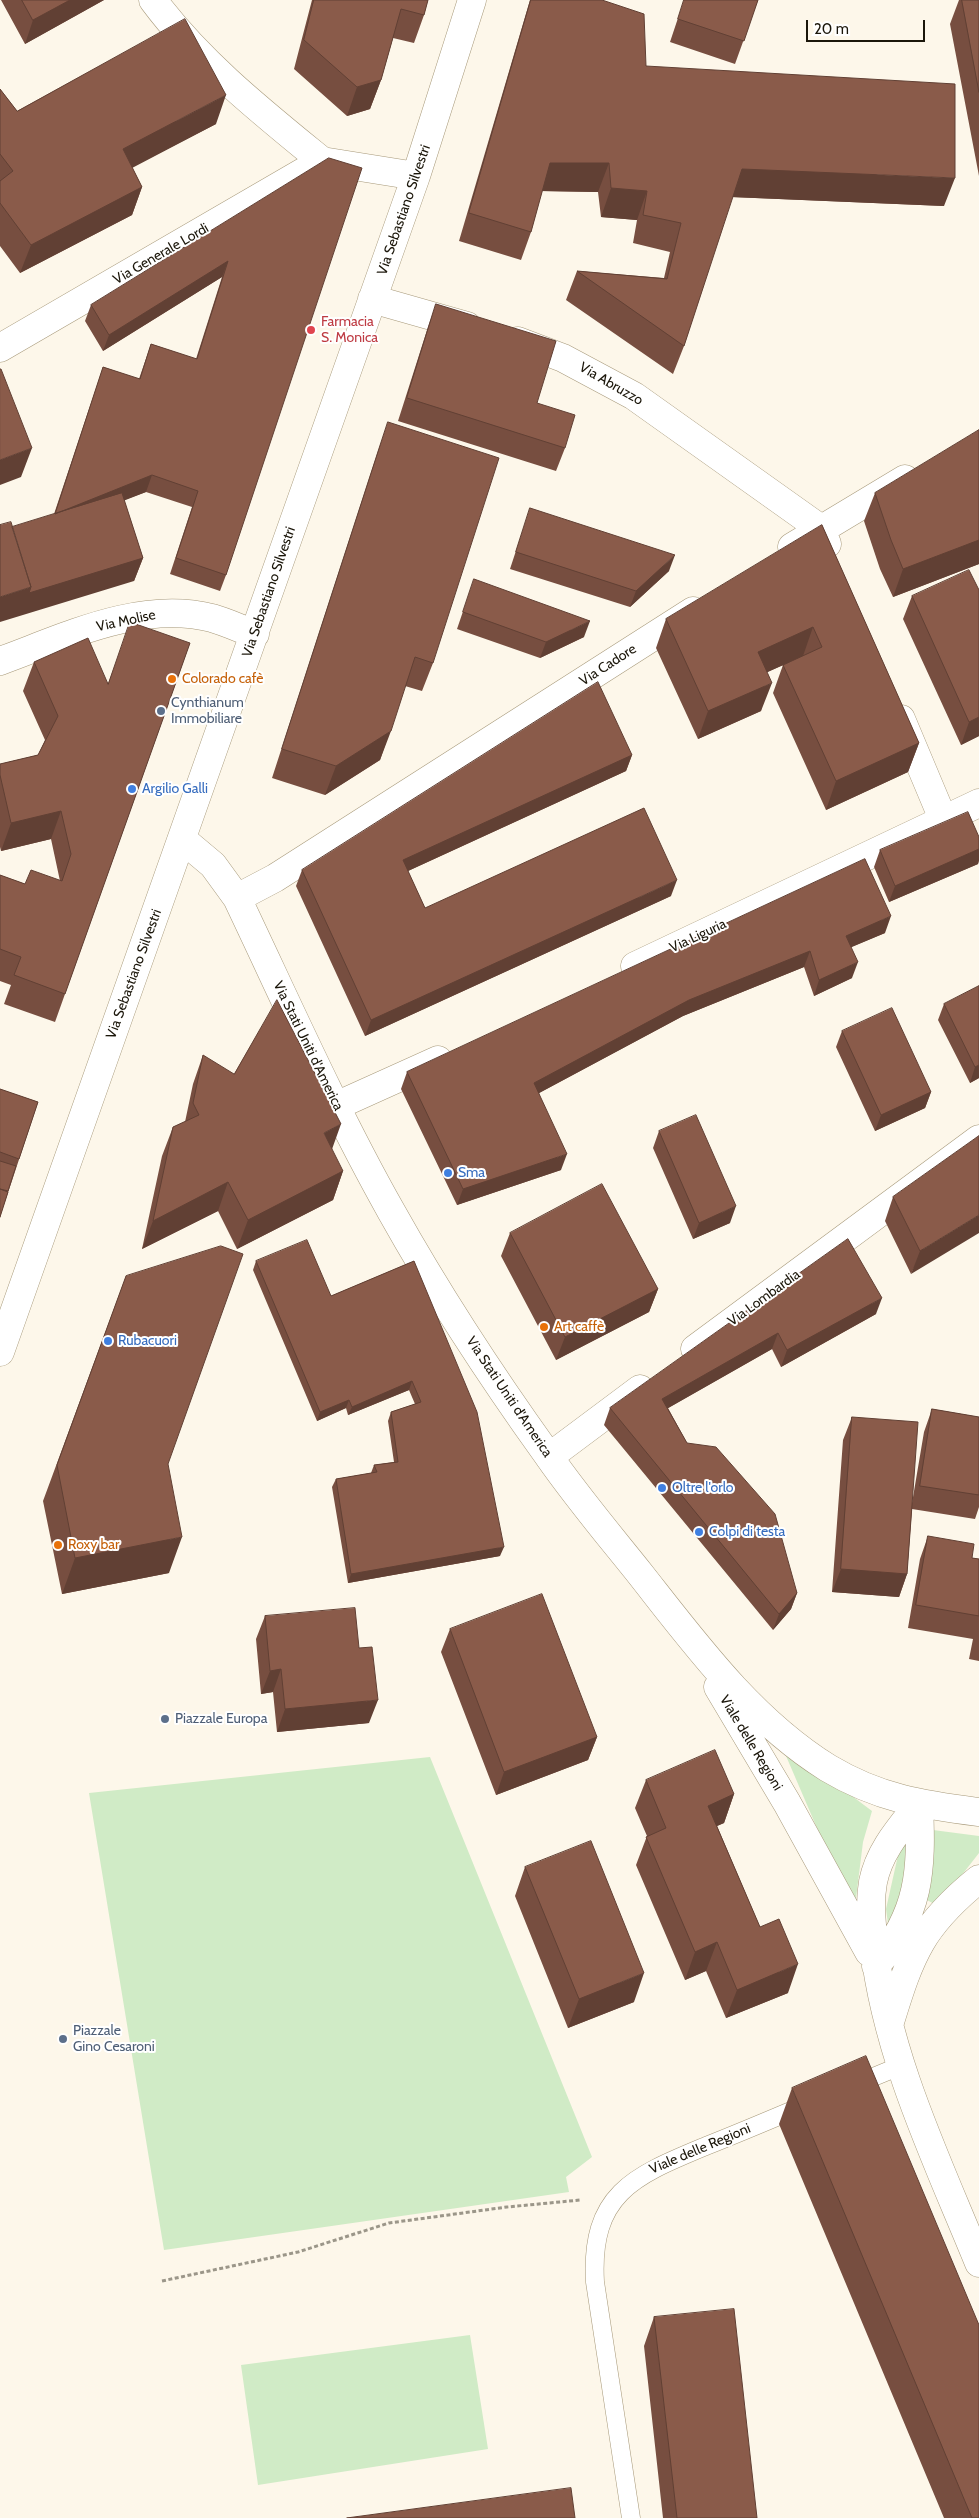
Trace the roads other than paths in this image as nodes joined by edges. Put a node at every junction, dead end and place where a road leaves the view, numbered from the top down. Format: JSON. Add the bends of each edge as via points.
{"nodes":[{"id":1,"x":154,"y":0,"type":"edge"},
{"id":2,"x":472,"y":0,"type":"edge"},
{"id":3,"x":322,"y":160,"type":"junction"},
{"id":4,"x":416,"y":176,"type":"junction"},
{"id":5,"x":372,"y":299,"type":"junction"},
{"id":6,"x":0,"y":348,"type":"edge"},
{"id":7,"x":929,"y":464,"type":"edge"},
{"id":8,"x":821,"y":529,"type":"junction"},
{"id":9,"x":771,"y":561,"type":"edge"},
{"id":10,"x":836,"y":565,"type":"edge"},
{"id":11,"x":712,"y":598,"type":"edge"},
{"id":12,"x":255,"y":634,"type":"junction"},
{"id":13,"x":0,"y":661,"type":"edge"},
{"id":14,"x":890,"y":692,"type":"edge"},
{"id":15,"x":979,"y":803,"type":"edge"},
{"id":16,"x":943,"y":820,"type":"junction"},
{"id":17,"x":182,"y":839,"type":"junction"},
{"id":18,"x":237,"y":898,"type":"junction"},
{"id":19,"x":610,"y":978,"type":"edge"},
{"id":20,"x":457,"y":1051,"type":"edge"},
{"id":21,"x":336,"y":1106,"type":"junction"},
{"id":22,"x":979,"y":1139,"type":"edge"},
{"id":23,"x":0,"y":1352,"type":"edge"},
{"id":24,"x":549,"y":1457,"type":"junction"},
{"id":25,"x":681,"y":1626,"type":"junction"},
{"id":26,"x":919,"y":1804,"type":"junction"},
{"id":27,"x":979,"y":1812,"type":"edge"},
{"id":28,"x":979,"y":1879,"type":"edge"},
{"id":29,"x":876,"y":1966,"type":"junction"},
{"id":30,"x":889,"y":2026,"type":"junction"},
{"id":31,"x":900,"y":2066,"type":"junction"},
{"id":32,"x":840,"y":2090,"type":"edge"},
{"id":33,"x":822,"y":2098,"type":"edge"},
{"id":34,"x":979,"y":2263,"type":"edge"},
{"id":35,"x":631,"y":2518,"type":"edge"}],
"edges":[{"from":1,"to":3,"type":"street","via":[[194,47],[236,88]]},
{"from":2,"to":4,"type":"street","name":"Via Sebastiano Silvestri"},
{"from":3,"to":4,"type":"street"},
{"from":3,"to":6,"type":"street","name":"Via Generale Lordi"},
{"from":4,"to":5,"type":"street","name":"Via Sebastiano Silvestri"},
{"from":5,"to":8,"type":"street","name":"Via Abruzzo","via":[[523,342],[584,368],[656,411]]},
{"from":5,"to":12,"type":"street","name":"Via Sebastiano Silvestri"},
{"from":7,"to":8,"type":"street"},
{"from":8,"to":9,"type":"street"},
{"from":8,"to":10,"type":"street"},
{"from":11,"to":18,"type":"street","name":"Via Cadore","via":[[283,872]]},
{"from":12,"to":13,"type":"street","name":"Via Molise","via":[[212,618],[168,613],[112,621]]},
{"from":12,"to":17,"type":"street","name":"Via Sebastiano Silvestri"},
{"from":14,"to":16,"type":"street"},
{"from":15,"to":16,"type":"street","name":"Via Liguria"},
{"from":16,"to":19,"type":"street","name":"Via Liguria"},
{"from":17,"to":18,"type":"street","name":"Via Stati Uniti d'America","via":[[213,865]]},
{"from":17,"to":23,"type":"street","name":"Via Sebastiano Silvestri"},
{"from":18,"to":21,"type":"street","name":"Via Stati Uniti d'America"},
{"from":20,"to":21,"type":"street"},
{"from":21,"to":24,"type":"street","name":"Via Stati Uniti d'America","via":[[422,1263],[483,1361]]},
{"from":22,"to":24,"type":"street","name":"Via Lombardia"},
{"from":24,"to":25,"type":"street","name":"Via Stati Uniti d'America"},
{"from":25,"to":26,"type":"street","name":"Via Stati Uniti d'America","via":[[762,1717],[798,1747],[854,1782]]},
{"from":25,"to":29,"type":"street","name":"Viale delle Regioni","via":[[787,1802]]},
{"from":26,"to":27,"type":"street","name":"Via Stati Uniti d'America"},
{"from":26,"to":29,"type":"street","via":[[920,1839],[913,1903],[894,1944]]},
{"from":26,"to":29,"type":"street","name":"Viale delle Regioni","via":[[886,1849],[873,1882],[870,1913]]},
{"from":28,"to":30,"type":"street","via":[[931,1924],[915,1950]]},
{"from":29,"to":30,"type":"street","name":"Viale delle Regioni"},
{"from":30,"to":31,"type":"street","name":"Viale delle Regioni"},
{"from":31,"to":32,"type":"lane"},
{"from":31,"to":34,"type":"street","name":"Viale delle Regioni"},
{"from":33,"to":35,"type":"lane","name":"Viale delle Regioni","via":[[644,2173],[618,2197],[603,2219],[594,2264]]}]}
